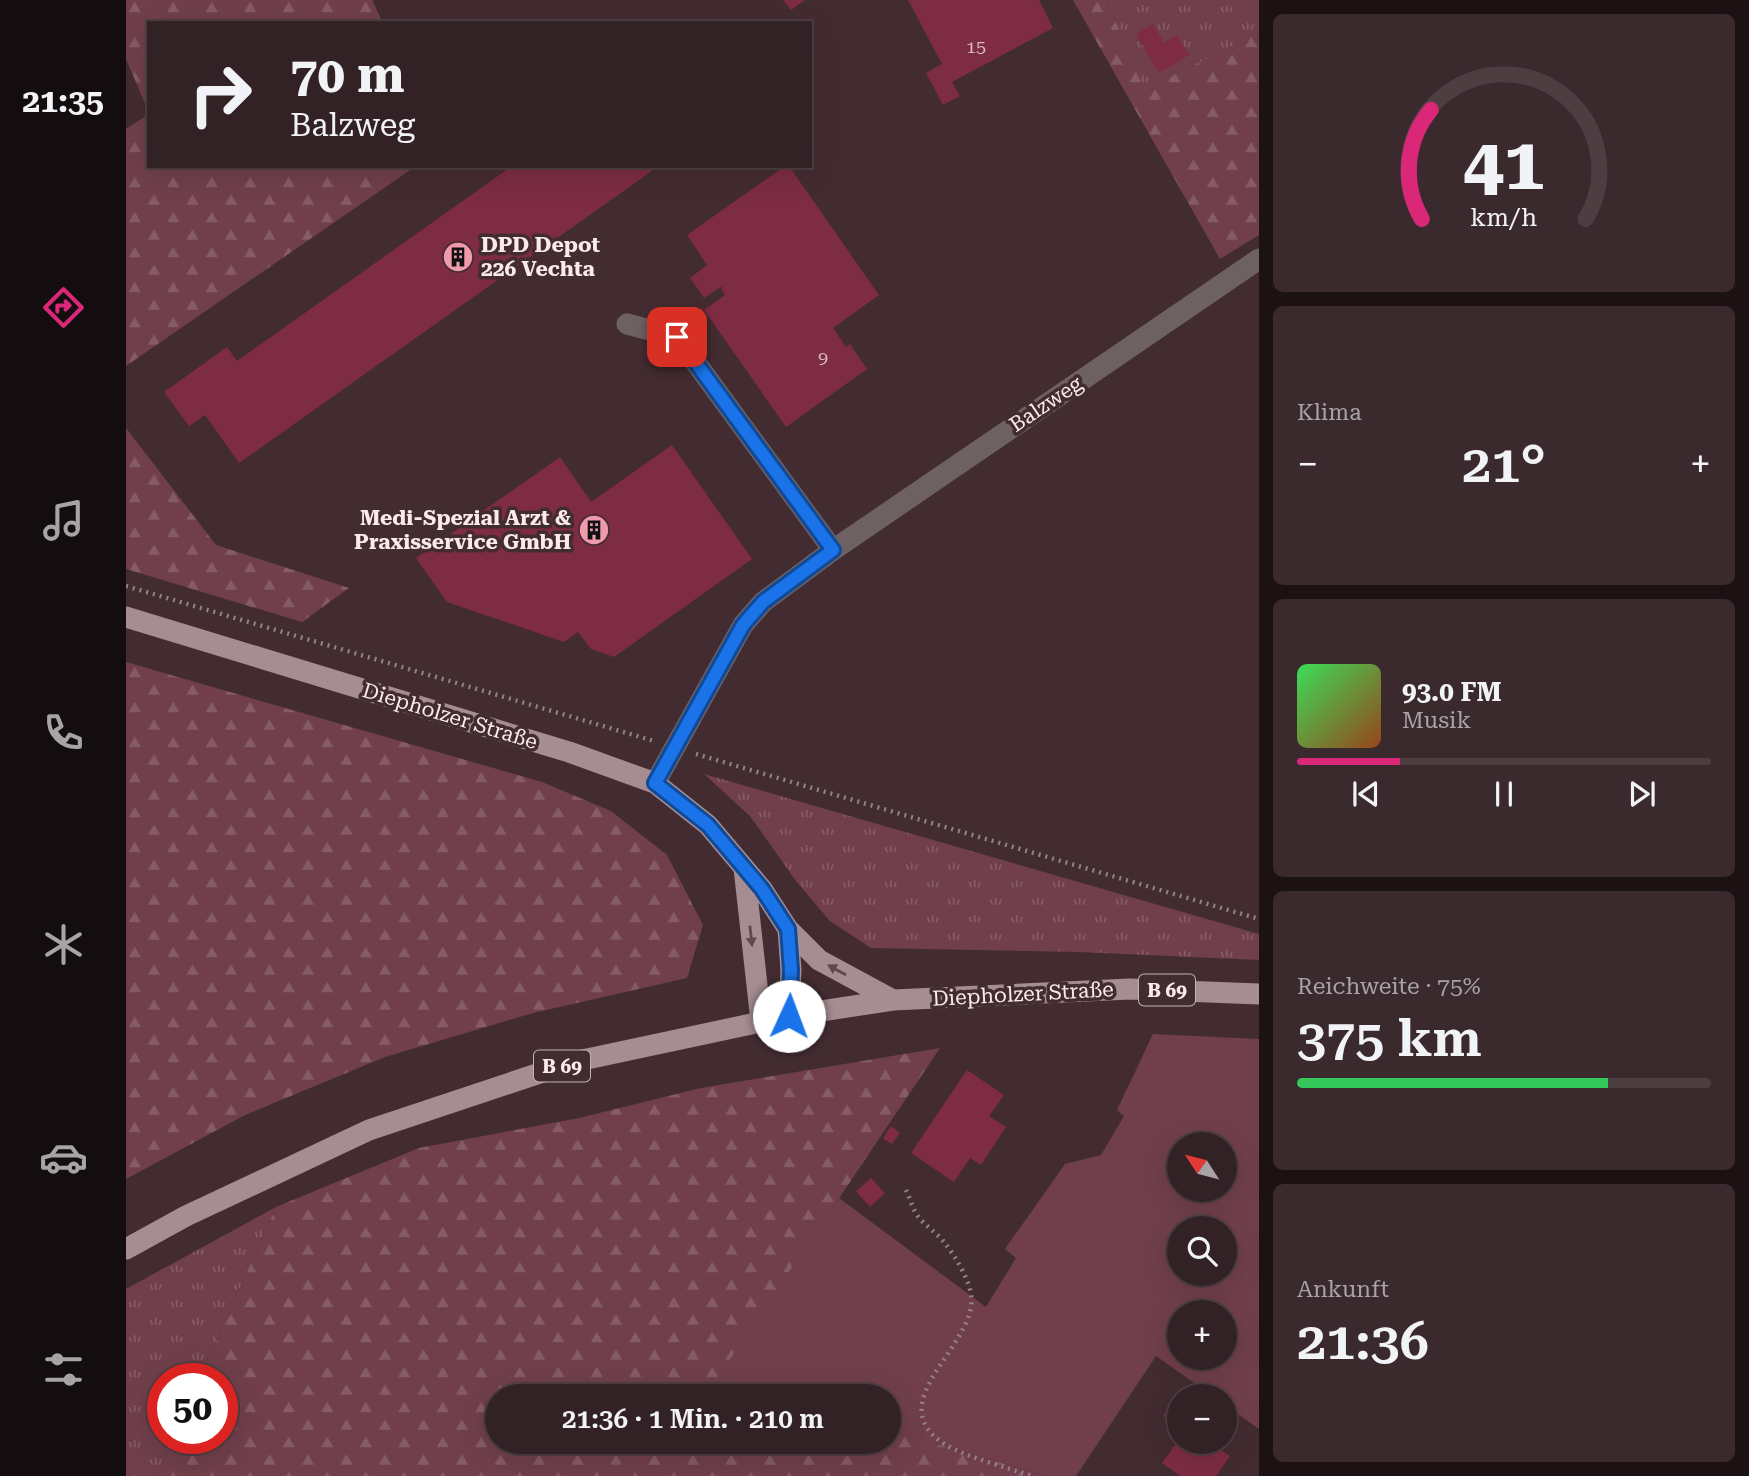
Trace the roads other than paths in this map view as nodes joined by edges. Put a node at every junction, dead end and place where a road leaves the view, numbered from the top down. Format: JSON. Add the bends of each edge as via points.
{"nodes":[{"id":1,"x":1259,"y":259,"type":"edge"},
{"id":2,"x":627,"y":324,"type":"dead end"},
{"id":3,"x":833,"y":550,"type":"junction"},
{"id":4,"x":126,"y":617,"type":"edge"},
{"id":5,"x":655,"y":783,"type":"junction"},
{"id":6,"x":744,"y":868,"type":"junction"},
{"id":7,"x":788,"y":929,"type":"junction"},
{"id":8,"x":1259,"y":994,"type":"edge"},
{"id":9,"x":893,"y":1000,"type":"junction"},
{"id":10,"x":789,"y":1016,"type":"junction"},
{"id":11,"x":761,"y":1021,"type":"junction"},
{"id":12,"x":126,"y":1249,"type":"edge"}],
"edges":[{"from":1,"to":3,"type":"street","name":"Balzweg"},
{"from":2,"to":3,"type":"street","via":[[677,337]]},
{"from":3,"to":5,"type":"street","name":"Balzweg","via":[[763,602],[743,625]]},
{"from":4,"to":5,"type":"main road","name":"Diepholzer Straße","via":[[569,752]]},
{"from":5,"to":6,"type":"main road","name":"Diepholzer Straße","via":[[708,825]]},
{"from":6,"to":7,"type":"main road","name":"Diepholzer Straße"},
{"from":6,"to":11,"type":"main road","one_way":true},
{"from":9,"to":7,"type":"main road","one_way":true,"via":[[819,960]]},
{"from":7,"to":10,"type":"main road","name":"Diepholzer Straße"},
{"from":8,"to":9,"type":"main road","name":"Diepholzer Straße","number":"B 69","via":[[1116,989]]},
{"from":9,"to":10,"type":"main road","name":"Diepholzer Straße","number":"B 69"},
{"from":10,"to":11,"type":"main road","name":"Diepholzer Straße","number":"B 69"},
{"from":11,"to":12,"type":"main road","number":"B 69","via":[[573,1062],[369,1130]]}]}
